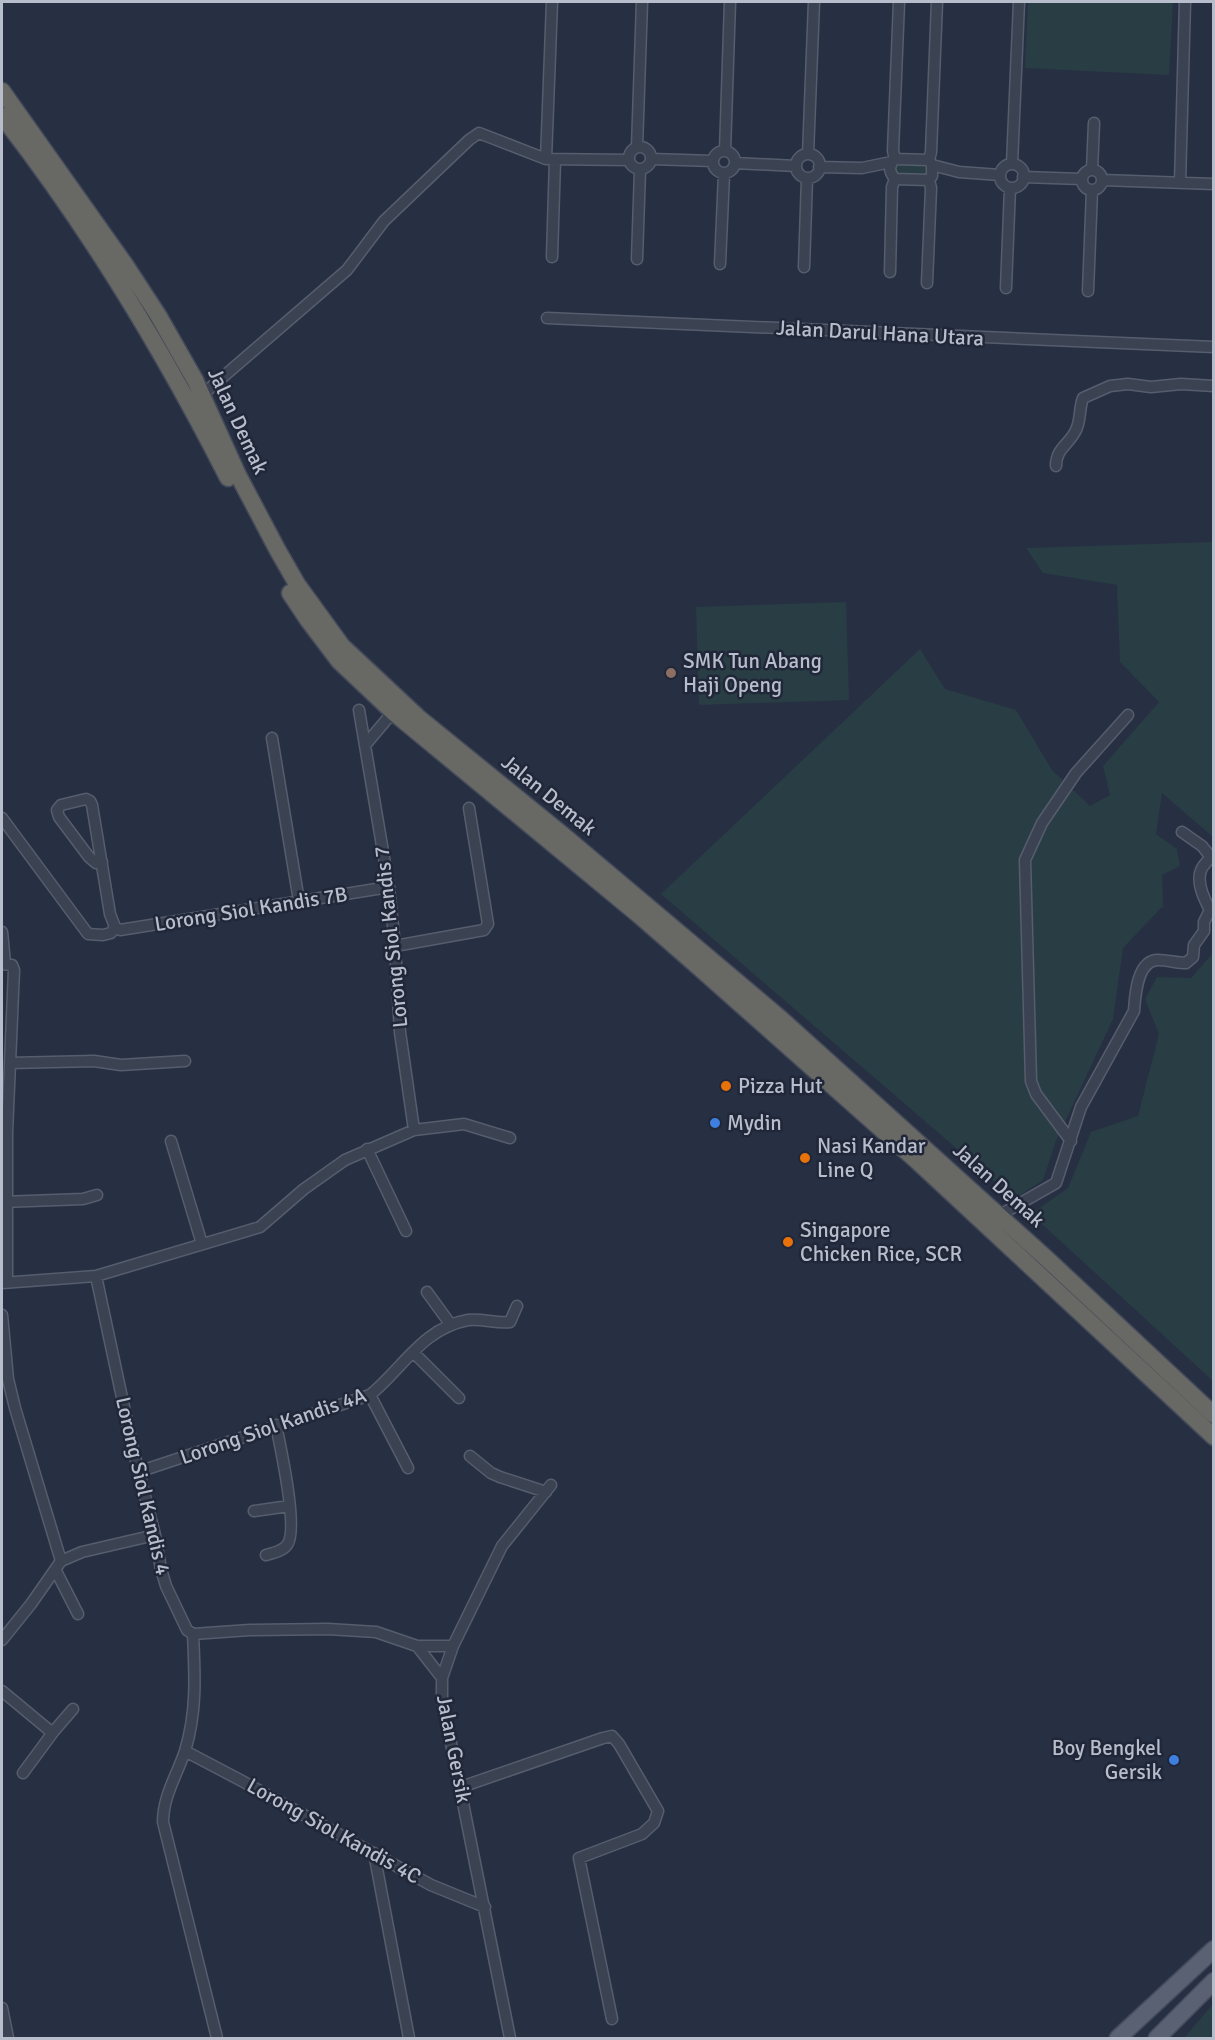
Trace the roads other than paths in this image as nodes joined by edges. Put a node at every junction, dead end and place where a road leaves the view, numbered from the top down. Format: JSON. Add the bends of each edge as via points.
{"nodes":[{"id":1,"x":552,"y":2,"type":"edge"},
{"id":2,"x":642,"y":2,"type":"edge"},
{"id":3,"x":730,"y":2,"type":"edge"},
{"id":4,"x":814,"y":2,"type":"edge"},
{"id":5,"x":899,"y":2,"type":"edge"},
{"id":6,"x":937,"y":2,"type":"edge"},
{"id":7,"x":1019,"y":2,"type":"edge"},
{"id":8,"x":1185,"y":2,"type":"edge"},
{"id":9,"x":2,"y":91,"type":"edge"},
{"id":10,"x":2,"y":116,"type":"edge"},
{"id":11,"x":1094,"y":123,"type":"dead end"},
{"id":12,"x":637,"y":147,"type":"junction"},
{"id":13,"x":725,"y":151,"type":"junction"},
{"id":14,"x":808,"y":154,"type":"junction"},
{"id":15,"x":651,"y":159,"type":"junction"},
{"id":16,"x":551,"y":160,"type":"junction"},
{"id":17,"x":629,"y":160,"type":"junction"},
{"id":18,"x":712,"y":161,"type":"junction"},
{"id":19,"x":893,"y":161,"type":"junction"},
{"id":20,"x":735,"y":163,"type":"junction"},
{"id":21,"x":1012,"y":164,"type":"junction"},
{"id":22,"x":796,"y":166,"type":"junction"},
{"id":23,"x":819,"y":167,"type":"junction"},
{"id":24,"x":862,"y":168,"type":"junction"},
{"id":25,"x":640,"y":170,"type":"junction"},
{"id":26,"x":1092,"y":170,"type":"junction"},
{"id":27,"x":931,"y":171,"type":"junction"},
{"id":28,"x":724,"y":174,"type":"junction"},
{"id":29,"x":1000,"y":175,"type":"junction"},
{"id":30,"x":893,"y":177,"type":"junction"},
{"id":31,"x":1023,"y":177,"type":"junction"},
{"id":32,"x":807,"y":178,"type":"junction"},
{"id":33,"x":1082,"y":179,"type":"junction"},
{"id":34,"x":1102,"y":180,"type":"junction"},
{"id":35,"x":1180,"y":183,"type":"junction"},
{"id":36,"x":1214,"y":184,"type":"edge"},
{"id":37,"x":1010,"y":188,"type":"junction"},
{"id":38,"x":1092,"y":189,"type":"junction"},
{"id":39,"x":552,"y":257,"type":"dead end"},
{"id":40,"x":637,"y":259,"type":"dead end"},
{"id":41,"x":720,"y":264,"type":"dead end"},
{"id":42,"x":804,"y":267,"type":"dead end"},
{"id":43,"x":890,"y":272,"type":"dead end"},
{"id":44,"x":927,"y":283,"type":"dead end"},
{"id":45,"x":1006,"y":288,"type":"dead end"},
{"id":46,"x":1088,"y":291,"type":"dead end"},
{"id":47,"x":546,"y":318,"type":"dead end"},
{"id":48,"x":1214,"y":347,"type":"edge"},
{"id":49,"x":1214,"y":386,"type":"edge"},
{"id":50,"x":202,"y":395,"type":"junction"},
{"id":51,"x":1056,"y":466,"type":"dead end"},
{"id":52,"x":359,"y":710,"type":"dead end"},
{"id":53,"x":393,"y":712,"type":"junction"},
{"id":54,"x":1128,"y":715,"type":"dead end"},
{"id":55,"x":272,"y":738,"type":"dead end"},
{"id":56,"x":366,"y":744,"type":"junction"},
{"id":57,"x":469,"y":808,"type":"dead end"},
{"id":58,"x":2,"y":818,"type":"edge"},
{"id":59,"x":1182,"y":832,"type":"dead end"},
{"id":60,"x":102,"y":862,"type":"junction"},
{"id":61,"x":389,"y":887,"type":"junction"},
{"id":62,"x":299,"y":901,"type":"junction"},
{"id":63,"x":115,"y":927,"type":"junction"},
{"id":64,"x":2,"y":932,"type":"edge"},
{"id":65,"x":395,"y":946,"type":"junction"},
{"id":66,"x":3,"y":963,"type":"edge"},
{"id":67,"x":185,"y":1061,"type":"dead end"},
{"id":68,"x":10,"y":1063,"type":"junction"},
{"id":69,"x":414,"y":1130,"type":"junction"},
{"id":70,"x":510,"y":1138,"type":"dead end"},
{"id":71,"x":171,"y":1141,"type":"dead end"},
{"id":72,"x":1071,"y":1141,"type":"junction"},
{"id":73,"x":367,"y":1149,"type":"junction"},
{"id":74,"x":97,"y":1195,"type":"dead end"},
{"id":75,"x":4,"y":1202,"type":"edge"},
{"id":76,"x":1000,"y":1215,"type":"junction"},
{"id":77,"x":406,"y":1231,"type":"dead end"},
{"id":78,"x":202,"y":1244,"type":"junction"},
{"id":79,"x":96,"y":1276,"type":"junction"},
{"id":80,"x":4,"y":1282,"type":"edge"},
{"id":81,"x":427,"y":1292,"type":"dead end"},
{"id":82,"x":517,"y":1306,"type":"dead end"},
{"id":83,"x":2,"y":1316,"type":"edge"},
{"id":84,"x":451,"y":1325,"type":"junction"},
{"id":85,"x":413,"y":1352,"type":"junction"},
{"id":86,"x":370,"y":1395,"type":"junction"},
{"id":87,"x":459,"y":1398,"type":"dead end"},
{"id":88,"x":1214,"y":1416,"type":"edge"},
{"id":89,"x":276,"y":1425,"type":"junction"},
{"id":90,"x":1214,"y":1437,"type":"edge"},
{"id":91,"x":470,"y":1456,"type":"dead end"},
{"id":92,"x":408,"y":1468,"type":"dead end"},
{"id":93,"x":138,"y":1472,"type":"junction"},
{"id":94,"x":289,"y":1506,"type":"junction"},
{"id":95,"x":254,"y":1511,"type":"dead end"},
{"id":96,"x":155,"y":1535,"type":"junction"},
{"id":97,"x":266,"y":1555,"type":"dead end"},
{"id":98,"x":58,"y":1566,"type":"junction"},
{"id":99,"x":78,"y":1614,"type":"dead end"},
{"id":100,"x":193,"y":1635,"type":"junction"},
{"id":101,"x":2,"y":1640,"type":"edge"},
{"id":102,"x":453,"y":1646,"type":"junction"},
{"id":103,"x":417,"y":1647,"type":"junction"},
{"id":104,"x":442,"y":1678,"type":"junction"},
{"id":105,"x":2,"y":1691,"type":"edge"},
{"id":106,"x":73,"y":1709,"type":"dead end"},
{"id":107,"x":54,"y":1731,"type":"junction"},
{"id":108,"x":184,"y":1751,"type":"junction"},
{"id":109,"x":23,"y":1773,"type":"dead end"},
{"id":110,"x":461,"y":1787,"type":"junction"},
{"id":111,"x":374,"y":1853,"type":"junction"},
{"id":112,"x":485,"y":1907,"type":"junction"},
{"id":113,"x":1214,"y":1949,"type":"edge"},
{"id":114,"x":1214,"y":1981,"type":"edge"},
{"id":115,"x":2,"y":2008,"type":"edge"},
{"id":116,"x":612,"y":2019,"type":"dead end"},
{"id":117,"x":8,"y":2038,"type":"edge"},
{"id":118,"x":217,"y":2038,"type":"edge"},
{"id":119,"x":409,"y":2038,"type":"edge"},
{"id":120,"x":510,"y":2038,"type":"edge"},
{"id":121,"x":1118,"y":2038,"type":"edge"},
{"id":122,"x":1156,"y":2038,"type":"edge"}],
"edges":[{"from":1,"to":16,"type":"street"},
{"from":2,"to":12,"type":"street"},
{"from":3,"to":13,"type":"street"},
{"from":4,"to":14,"type":"street"},
{"from":5,"to":19,"type":"street"},
{"from":6,"to":27,"type":"street"},
{"from":7,"to":21,"type":"street"},
{"from":8,"to":35,"type":"street"},
{"from":9,"to":50,"type":"highway","name":"Jalan Demak","via":[[126,266]]},
{"from":10,"to":53,"type":"highway","name":"Jalan Demak","via":[[136,309],[267,554],[308,620],[339,661]]},
{"from":11,"to":26,"type":"street"},
{"from":12,"to":15,"type":"street","via":[[648,150]]},
{"from":12,"to":17,"type":"street","via":[[630,151]]},
{"from":13,"to":18,"type":"street","via":[[718,152]]},
{"from":13,"to":20,"type":"street","via":[[731,153]]},
{"from":14,"to":22,"type":"street"},
{"from":14,"to":23,"type":"street","via":[[818,160]]},
{"from":15,"to":18,"type":"street"},
{"from":15,"to":25,"type":"street"},
{"from":16,"to":17,"type":"street"},
{"from":16,"to":39,"type":"street"},
{"from":16,"to":50,"type":"street","via":[[479,133],[384,221],[347,270]]},
{"from":17,"to":25,"type":"street"},
{"from":18,"to":28,"type":"street","via":[[715,169]]},
{"from":19,"to":24,"type":"street"},
{"from":19,"to":27,"type":"street"},
{"from":19,"to":30,"type":"street"},
{"from":20,"to":22,"type":"street"},
{"from":20,"to":28,"type":"street"},
{"from":21,"to":29,"type":"street","via":[[1003,168]]},
{"from":21,"to":31,"type":"street","via":[[1021,168]]},
{"from":22,"to":32,"type":"street","via":[[798,174]]},
{"from":23,"to":24,"type":"street"},
{"from":23,"to":32,"type":"street","via":[[816,175]]},
{"from":24,"to":30,"type":"street"},
{"from":25,"to":40,"type":"street"},
{"from":26,"to":33,"type":"street","via":[[1086,171]]},
{"from":26,"to":34,"type":"street"},
{"from":27,"to":29,"type":"street"},
{"from":27,"to":30,"type":"street"},
{"from":27,"to":44,"type":"street"},
{"from":28,"to":41,"type":"street"},
{"from":29,"to":37,"type":"street"},
{"from":30,"to":43,"type":"street"},
{"from":31,"to":33,"type":"street"},
{"from":31,"to":37,"type":"street","via":[[1019,185]]},
{"from":32,"to":42,"type":"street"},
{"from":33,"to":38,"type":"street"},
{"from":34,"to":35,"type":"street"},
{"from":34,"to":38,"type":"street","via":[[1100,186]]},
{"from":35,"to":36,"type":"street"},
{"from":37,"to":45,"type":"street"},
{"from":38,"to":46,"type":"street"},
{"from":47,"to":48,"type":"street","name":"Jalan Darul Hana Utara"},
{"from":49,"to":51,"type":"street","via":[[1128,384],[1110,386],[1083,398],[1079,423],[1056,456]]},
{"from":50,"to":76,"type":"highway","name":"Jalan Demak","via":[[277,549],[342,646],[419,718],[780,1018]]},
{"from":52,"to":56,"type":"street","name":"Lorong Siol Kandis 7"},
{"from":53,"to":56,"type":"street"},
{"from":53,"to":90,"type":"highway","name":"Jalan Demak","via":[[694,963],[917,1161]]},
{"from":54,"to":72,"type":"street","via":[[1076,773],[1042,823],[1025,860],[1031,1081],[1036,1094]]},
{"from":55,"to":62,"type":"street"},
{"from":56,"to":61,"type":"street","name":"Lorong Siol Kandis 7"},
{"from":57,"to":65,"type":"street","via":[[489,924],[484,930]]},
{"from":58,"to":63,"type":"street","name":"Lorong Siol Kandis 7B","via":[[88,934],[111,933]]},
{"from":59,"to":72,"type":"street","via":[[1210,856],[1200,880],[1210,910],[1204,931],[1194,945],[1191,961],[1156,960],[1144,966],[1134,1011],[1081,1107]]},
{"from":60,"to":60,"type":"street","via":[[89,856],[59,817],[57,810],[61,805],[90,801]]},
{"from":60,"to":63,"type":"street"},
{"from":61,"to":62,"type":"street","name":"Lorong Siol Kandis 7B"},
{"from":61,"to":65,"type":"street","name":"Lorong Siol Kandis 7"},
{"from":62,"to":63,"type":"street","name":"Lorong Siol Kandis 7B","via":[[120,930]]},
{"from":64,"to":66,"type":"street"},
{"from":65,"to":69,"type":"street","name":"Lorong Siol Kandis 7","via":[[400,1032]]},
{"from":66,"to":68,"type":"street","via":[[12,964],[14,969]]},
{"from":67,"to":68,"type":"street","via":[[121,1065],[94,1061]]},
{"from":68,"to":75,"type":"street"},
{"from":69,"to":70,"type":"street","via":[[464,1124]]},
{"from":69,"to":73,"type":"street"},
{"from":71,"to":78,"type":"street"},
{"from":72,"to":76,"type":"street","via":[[1056,1183]]},
{"from":73,"to":77,"type":"street"},
{"from":73,"to":78,"type":"street","via":[[304,1189],[260,1227]]},
{"from":74,"to":75,"type":"street"},
{"from":75,"to":80,"type":"street"},
{"from":76,"to":88,"type":"highway","name":"Jalan Demak"},
{"from":78,"to":79,"type":"street"},
{"from":79,"to":80,"type":"street"},
{"from":79,"to":93,"type":"street","name":"Lorong Siol Kandis 4"},
{"from":81,"to":84,"type":"street"},
{"from":82,"to":84,"type":"street","name":"Lorong Siol Kandis 4A","via":[[507,1323],[471,1320]]},
{"from":83,"to":98,"type":"street","via":[[8,1379]]},
{"from":84,"to":85,"type":"street","name":"Lorong Siol Kandis 4A","via":[[423,1341]]},
{"from":85,"to":86,"type":"street","name":"Lorong Siol Kandis 4A"},
{"from":85,"to":87,"type":"street"},
{"from":86,"to":89,"type":"street","name":"Lorong Siol Kandis 4A"},
{"from":86,"to":92,"type":"street"},
{"from":89,"to":93,"type":"street","name":"Lorong Siol Kandis 4A"},
{"from":89,"to":94,"type":"street","via":[[289,1487]]},
{"from":91,"to":102,"type":"street","name":"Jalan Gersik","via":[[500,1477],[548,1488],[502,1546]]},
{"from":93,"to":96,"type":"street","name":"Lorong Siol Kandis 4"},
{"from":94,"to":95,"type":"street"},
{"from":94,"to":97,"type":"street","via":[[289,1541],[284,1548]]},
{"from":96,"to":98,"type":"street","via":[[82,1552]]},
{"from":96,"to":100,"type":"street","name":"Lorong Siol Kandis 4","via":[[164,1580]]},
{"from":98,"to":99,"type":"street"},
{"from":98,"to":101,"type":"street"},
{"from":100,"to":103,"type":"street","via":[[328,1629],[376,1632]]},
{"from":100,"to":108,"type":"street","name":"Lorong Siol Kandis 4","via":[[195,1706]]},
{"from":102,"to":103,"type":"street"},
{"from":102,"to":104,"type":"street","name":"Jalan Gersik"},
{"from":103,"to":104,"type":"street"},
{"from":104,"to":110,"type":"street","name":"Jalan Gersik","via":[[442,1698]]},
{"from":105,"to":107,"type":"street"},
{"from":106,"to":107,"type":"street"},
{"from":107,"to":109,"type":"street"},
{"from":108,"to":111,"type":"street","name":"Lorong Siol Kandis 4C"},
{"from":108,"to":118,"type":"street","name":"Lorong Siol Kandis 4","via":[[163,1808],[163,1822]]},
{"from":110,"to":112,"type":"street","name":"Jalan Gersik"},
{"from":110,"to":116,"type":"street","via":[[612,1736],[620,1744],[658,1811],[654,1823],[642,1834],[579,1858]]},
{"from":111,"to":112,"type":"street","name":"Lorong Siol Kandis 4C"},
{"from":111,"to":119,"type":"street"},
{"from":112,"to":120,"type":"street","name":"Jalan Gersik"},
{"from":113,"to":121,"type":"main road"},
{"from":114,"to":122,"type":"main road"},
{"from":115,"to":117,"type":"street"}]}
